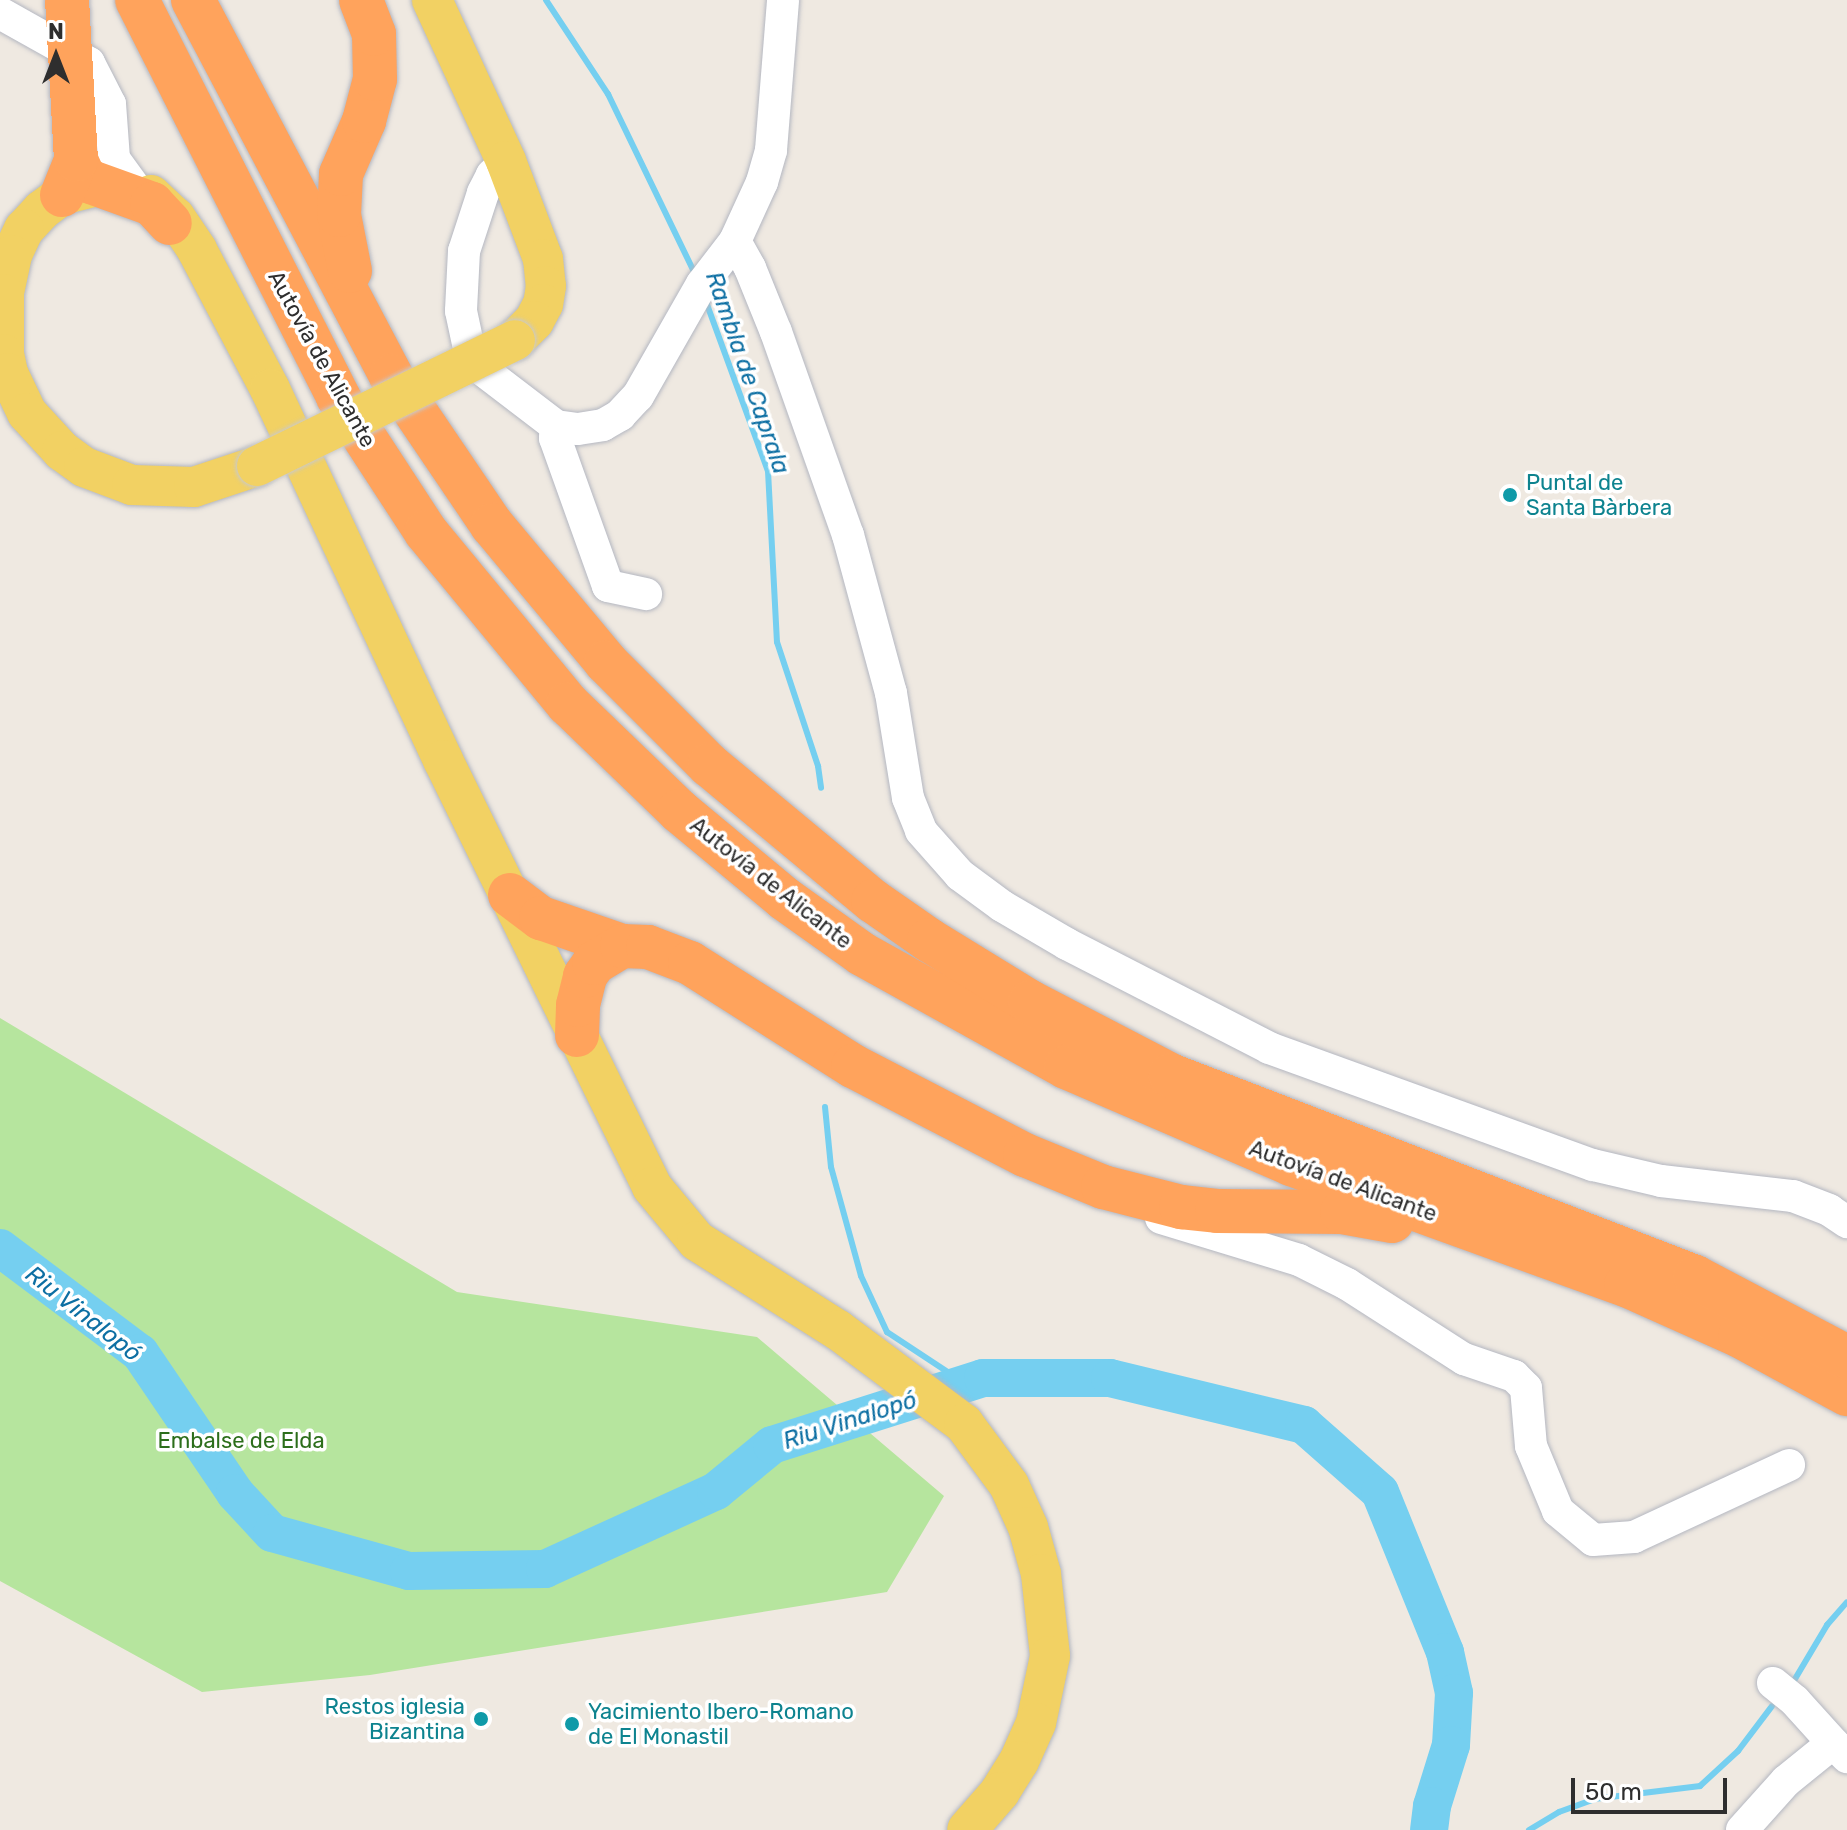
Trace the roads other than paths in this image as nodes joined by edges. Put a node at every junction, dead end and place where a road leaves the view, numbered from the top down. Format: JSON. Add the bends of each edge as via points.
{"nodes":[{"id":1,"x":67,"y":0,"type":"edge"},
{"id":2,"x":137,"y":0,"type":"edge"},
{"id":3,"x":193,"y":0,"type":"edge"},
{"id":4,"x":361,"y":0,"type":"edge"},
{"id":5,"x":432,"y":0,"type":"edge"},
{"id":6,"x":783,"y":0,"type":"edge"},
{"id":7,"x":0,"y":13,"type":"edge"},
{"id":8,"x":72,"y":54,"type":"junction"},
{"id":9,"x":506,"y":161,"type":"junction"},
{"id":10,"x":97,"y":177,"type":"junction"},
{"id":11,"x":179,"y":230,"type":"junction"},
{"id":12,"x":37,"y":236,"type":"junction"},
{"id":13,"x":735,"y":241,"type":"junction"},
{"id":14,"x":9,"y":268,"type":"junction"},
{"id":15,"x":357,"y":313,"type":"junction"},
{"id":16,"x":556,"y":426,"type":"junction"},
{"id":17,"x":646,"y":594,"type":"dead end"},
{"id":18,"x":510,"y":895,"type":"junction"},
{"id":19,"x":622,"y":946,"type":"junction"},
{"id":20,"x":577,"y":1035,"type":"junction"},
{"id":21,"x":1847,"y":1222,"type":"edge"},
{"id":22,"x":1275,"y":1232,"type":"junction"},
{"id":23,"x":1515,"y":1243,"type":"junction"},
{"id":24,"x":1847,"y":1357,"type":"edge"},
{"id":25,"x":1847,"y":1394,"type":"edge"},
{"id":26,"x":1789,"y":1465,"type":"dead end"},
{"id":27,"x":1773,"y":1683,"type":"dead end"},
{"id":28,"x":1840,"y":1750,"type":"edge"},
{"id":29,"x":967,"y":1830,"type":"edge"},
{"id":30,"x":1742,"y":1830,"type":"edge"}],
"edges":[{"from":1,"to":8,"type":"highway"},
{"from":2,"to":23,"type":"highway","name":"Autovía de Alicante","via":[[338,397],[426,532],[568,704],[679,811],[785,899],[862,954],[1066,1067],[1291,1164]]},
{"from":3,"to":15,"type":"highway","name":"Autovía de Alicante"},
{"from":4,"to":15,"type":"highway","via":[[374,34],[375,79],[341,174],[339,215]]},
{"from":5,"to":9,"type":"main road"},
{"from":6,"to":13,"type":"street","via":[[771,150]]},
{"from":7,"to":8,"type":"street"},
{"from":8,"to":10,"type":"highway"},
{"from":9,"to":14,"type":"main road","bridge":true,"via":[[536,237],[546,286],[534,321],[515,340],[257,466],[194,487],[156,488],[108,478],[62,451],[27,413],[8,373],[2,325]]},
{"from":9,"to":16,"type":"street","via":[[492,175],[470,226],[461,311],[468,343],[484,371]]},
{"from":10,"to":11,"type":"highway","via":[[152,204]]},
{"from":10,"to":12,"type":"street","via":[[46,220]]},
{"from":10,"to":14,"type":"main road","via":[[31,219]]},
{"from":11,"to":12,"type":"main road","via":[[149,213],[111,207],[70,216]]},
{"from":11,"to":18,"type":"main road","via":[[208,267]]},
{"from":12,"to":14,"type":"main road"},
{"from":13,"to":16,"type":"street","via":[[702,284],[638,396],[620,415],[603,425]]},
{"from":13,"to":21,"type":"street","via":[[776,332],[852,547],[891,693],[908,798],[921,831],[960,875],[1067,944],[1269,1048],[1593,1165],[1661,1181],[1793,1196]]},
{"from":15,"to":24,"type":"highway","name":"Autovía de Alicante","via":[[391,376],[492,525],[606,662],[709,765],[873,901],[1030,1002],[1170,1075],[1695,1277]]},
{"from":16,"to":17,"type":"street","via":[[555,438],[608,586]]},
{"from":18,"to":19,"type":"highway","via":[[541,918]]},
{"from":18,"to":20,"type":"main road"},
{"from":19,"to":20,"type":"highway","via":[[607,953],[585,976]]},
{"from":19,"to":22,"type":"highway","via":[[648,947],[690,963],[853,1066],[1025,1155],[1103,1187]]},
{"from":20,"to":29,"type":"main road","via":[[652,1187],[697,1241],[838,1330],[964,1424],[1009,1485],[1028,1527],[1060,1659],[1025,1749],[1000,1792]]},
{"from":22,"to":23,"type":"highway","via":[[1342,1212],[1460,1242]]},
{"from":22,"to":26,"type":"street","via":[[1464,1359],[1514,1376],[1526,1388],[1531,1446],[1558,1511],[1593,1540],[1634,1537]]},
{"from":23,"to":25,"type":"highway","name":"Autovía de Alicante","via":[[1740,1336]]},
{"from":27,"to":28,"type":"street"},
{"from":28,"to":30,"type":"street","via":[[1786,1781]]}]}
